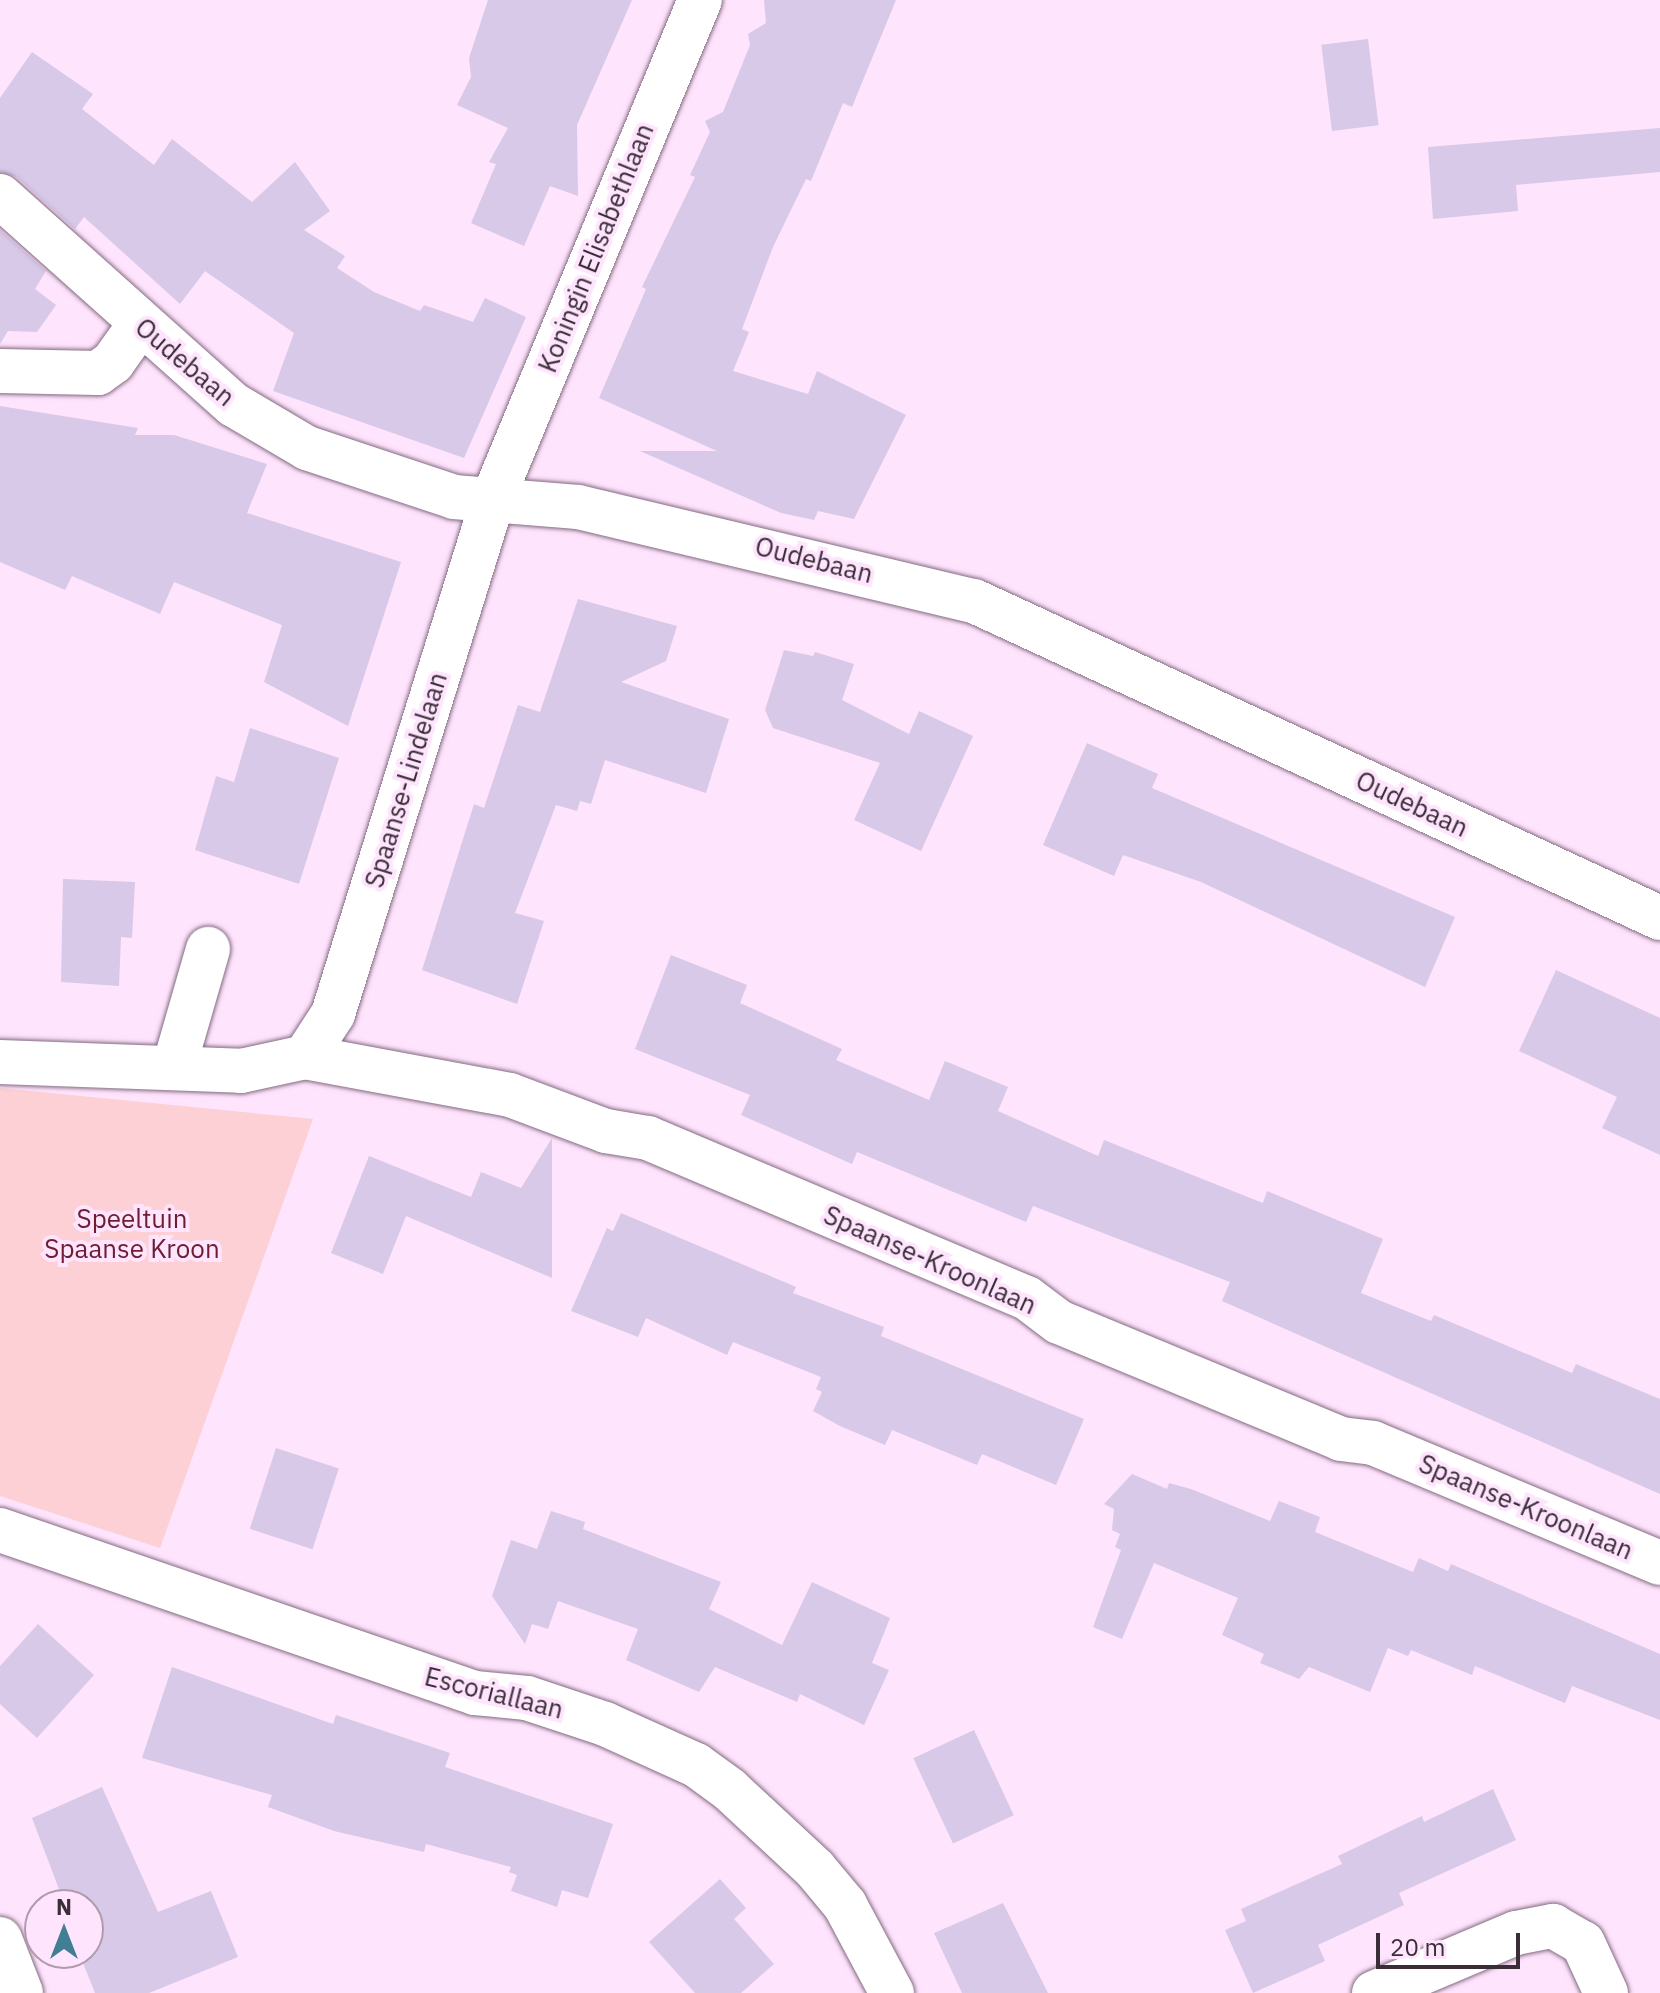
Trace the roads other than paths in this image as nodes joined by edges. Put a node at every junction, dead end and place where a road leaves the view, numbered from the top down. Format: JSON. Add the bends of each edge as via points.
{"nodes":[{"id":1,"x":700,"y":0,"type":"edge"},
{"id":2,"x":0,"y":196,"type":"edge"},
{"id":3,"x":140,"y":324,"type":"junction"},
{"id":4,"x":0,"y":371,"type":"edge"},
{"id":5,"x":494,"y":496,"type":"junction"},
{"id":6,"x":1660,"y":918,"type":"edge"},
{"id":7,"x":208,"y":949,"type":"dead end"},
{"id":8,"x":305,"y":1057,"type":"junction"},
{"id":9,"x":0,"y":1062,"type":"edge"},
{"id":10,"x":174,"y":1067,"type":"junction"},
{"id":11,"x":0,"y":1530,"type":"edge"},
{"id":12,"x":1660,"y":1563,"type":"edge"},
{"id":13,"x":0,"y":1939,"type":"edge"},
{"id":14,"x":21,"y":1993,"type":"edge"},
{"id":15,"x":892,"y":1993,"type":"edge"},
{"id":16,"x":1374,"y":1993,"type":"edge"},
{"id":17,"x":1606,"y":1993,"type":"edge"}],
"edges":[{"from":1,"to":5,"type":"street","name":"Koningin Elisabethlaan"},
{"from":2,"to":3,"type":"street","name":"Oudebaan"},
{"from":3,"to":4,"type":"street","via":[[113,362],[98,373]]},
{"from":3,"to":5,"type":"street","name":"Oudebaan","via":[[234,405],[307,448],[454,497]]},
{"from":5,"to":6,"type":"street","name":"Oudebaan","via":[[593,510],[974,601]]},
{"from":5,"to":8,"type":"street","name":"Spaanse-Lindelaan","via":[[333,1014]]},
{"from":7,"to":10,"type":"street"},
{"from":8,"to":10,"type":"street","name":"Spaanse-Kroonlaan","via":[[241,1071]]},
{"from":8,"to":12,"type":"street","name":"Spaanse-Kroonlaan","via":[[510,1095],[606,1131],[648,1138],[1027,1298],[1059,1322],[1341,1439],[1373,1443]]},
{"from":9,"to":10,"type":"street","name":"Spaanse-Kroonlaan"},
{"from":11,"to":15,"type":"street","name":"Escoriallaan","via":[[475,1693],[527,1698],[566,1711],[696,1765],[815,1869],[845,1905]]},
{"from":13,"to":14,"type":"street"},
{"from":16,"to":17,"type":"street","via":[[1516,1933],[1553,1926],[1583,1943]]}]}
